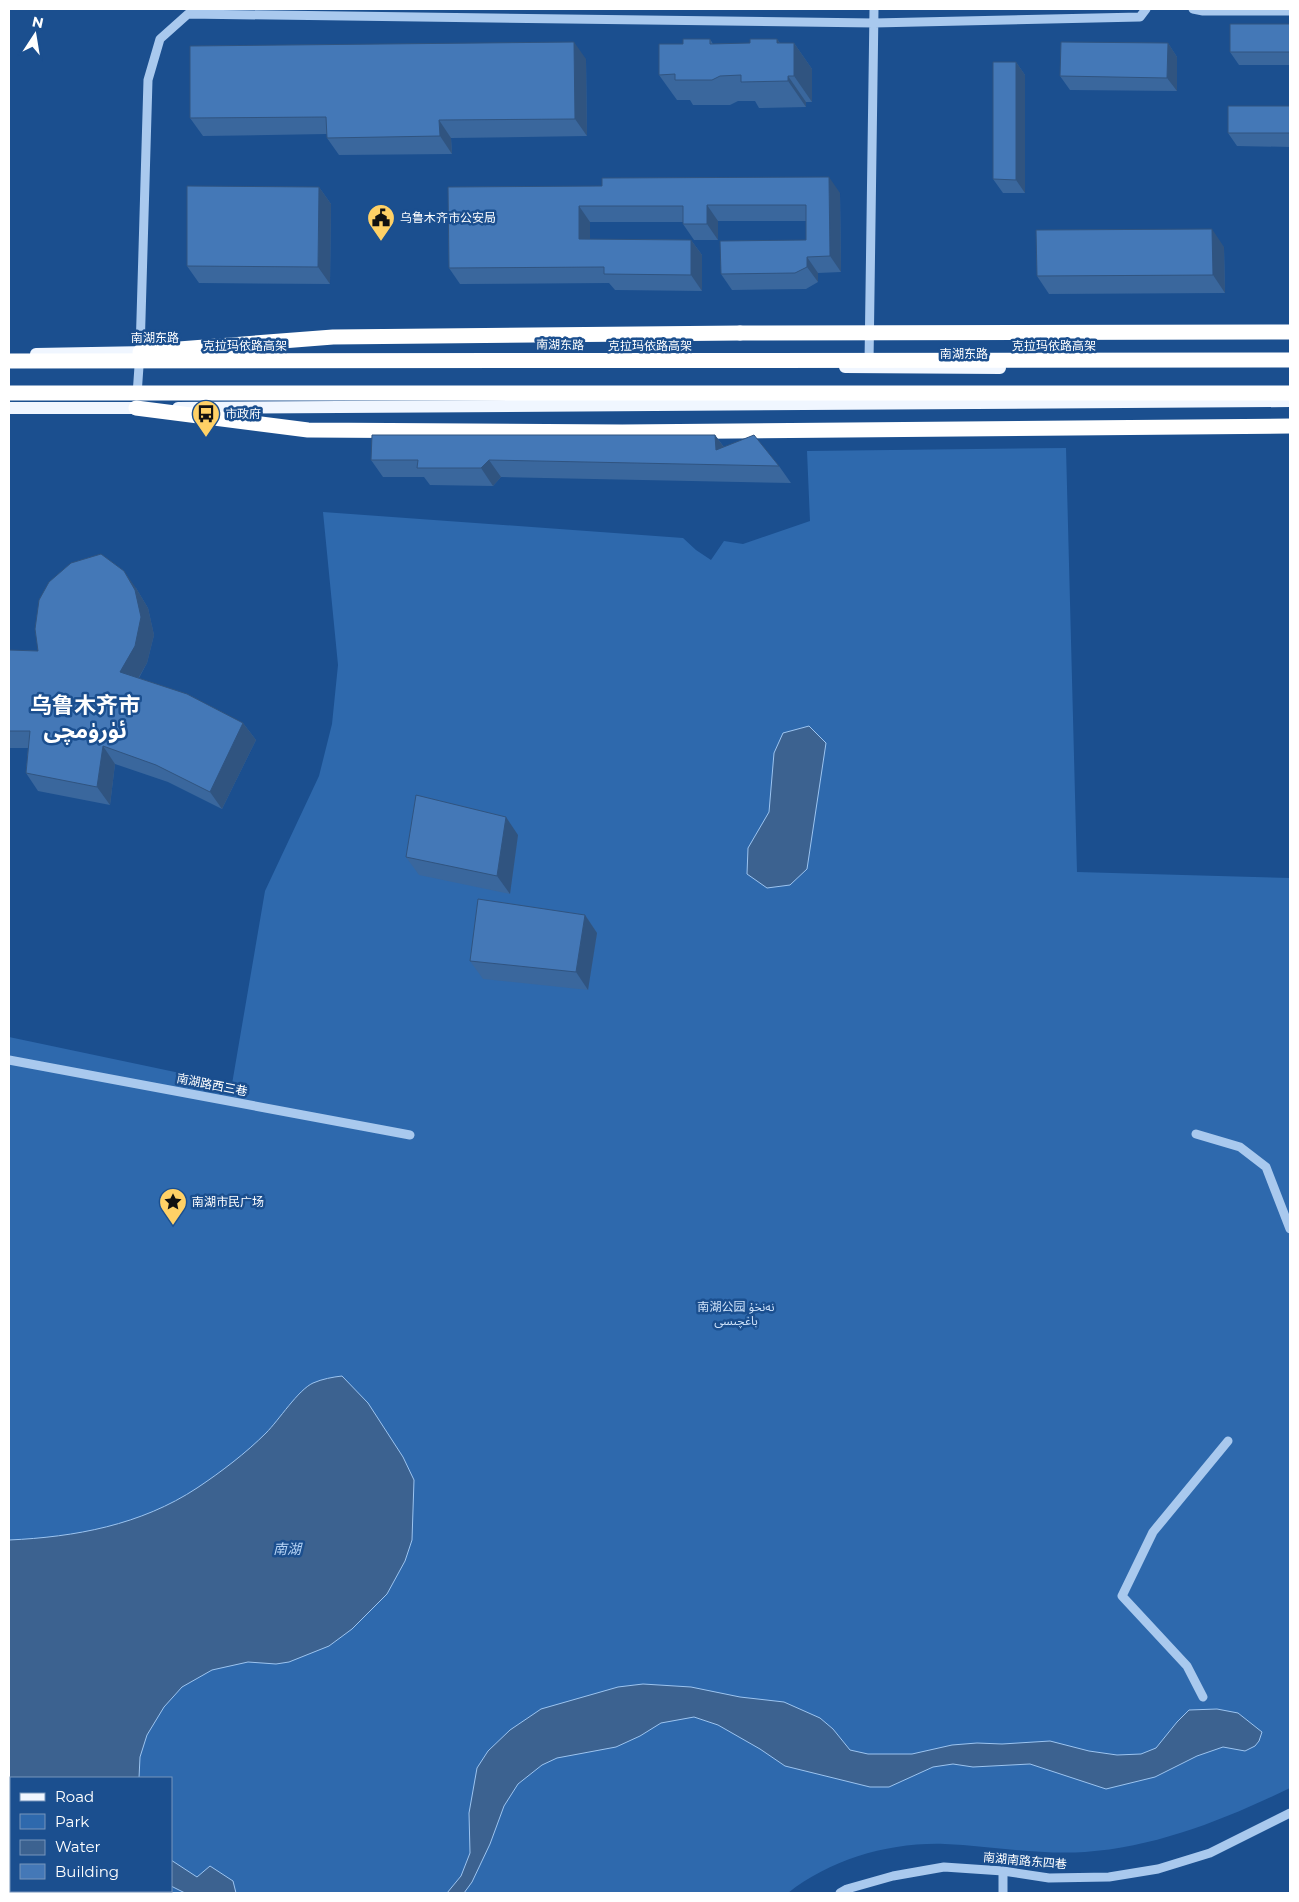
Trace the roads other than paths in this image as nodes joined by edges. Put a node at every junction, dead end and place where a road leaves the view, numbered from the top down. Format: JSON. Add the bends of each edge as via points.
{"nodes":[{"id":1,"x":874,"y":9,"type":"edge"},
{"id":2,"x":1146,"y":9,"type":"edge"},
{"id":3,"x":1193,"y":9,"type":"edge"},
{"id":4,"x":188,"y":11,"type":"edge"},
{"id":5,"x":1290,"y":11,"type":"edge"},
{"id":6,"x":874,"y":23,"type":"junction"},
{"id":7,"x":1290,"y":332,"type":"edge"},
{"id":8,"x":140,"y":352,"type":"junction"},
{"id":9,"x":9,"y":354,"type":"edge"},
{"id":10,"x":1290,"y":360,"type":"edge"},
{"id":11,"x":9,"y":361,"type":"edge"},
{"id":12,"x":1290,"y":367,"type":"edge"},
{"id":13,"x":869,"y":368,"type":"junction"},
{"id":14,"x":9,"y":393,"type":"edge"},
{"id":15,"x":1290,"y":393,"type":"edge"},
{"id":16,"x":1290,"y":401,"type":"edge"},
{"id":17,"x":9,"y":408,"type":"edge"},
{"id":18,"x":136,"y":408,"type":"junction"},
{"id":19,"x":1290,"y":426,"type":"edge"},
{"id":20,"x":9,"y":1060,"type":"edge"},
{"id":21,"x":1196,"y":1134,"type":"dead end"},
{"id":22,"x":410,"y":1135,"type":"dead end"},
{"id":23,"x":1290,"y":1229,"type":"edge"},
{"id":24,"x":1228,"y":1441,"type":"dead end"},
{"id":25,"x":1203,"y":1697,"type":"dead end"},
{"id":26,"x":1290,"y":1813,"type":"edge"},
{"id":27,"x":1003,"y":1871,"type":"junction"},
{"id":28,"x":840,"y":1893,"type":"edge"},
{"id":29,"x":1003,"y":1893,"type":"edge"}],
"edges":[{"from":1,"to":6,"type":"street"},
{"from":2,"to":6,"type":"street","via":[[1140,17]]},
{"from":3,"to":5,"type":"street"},
{"from":4,"to":6,"type":"street"},
{"from":4,"to":8,"type":"street","via":[[160,39],[148,80]]},
{"from":6,"to":13,"type":"street"},
{"from":7,"to":8,"type":"highway","bridge":true,"via":[[333,337]]},
{"from":8,"to":9,"type":"main road","name":"南湖东路"},
{"from":8,"to":13,"type":"main road","name":"南湖东路","via":[[702,361]]},
{"from":8,"to":18,"type":"street"},
{"from":10,"to":11,"type":"highway","name":"克拉玛依路高架","bridge":true},
{"from":12,"to":13,"type":"main road","name":"南湖东路"},
{"from":14,"to":15,"type":"highway","bridge":true},
{"from":16,"to":18,"type":"main road"},
{"from":17,"to":18,"type":"main road"},
{"from":18,"to":19,"type":"highway","via":[[308,430],[622,432]]},
{"from":20,"to":22,"type":"street","name":"南湖路西三巷"},
{"from":21,"to":23,"type":"street","via":[[1240,1147],[1266,1167]]},
{"from":24,"to":25,"type":"street","via":[[1153,1532],[1122,1596],[1187,1666]]},
{"from":26,"to":27,"type":"street","name":"南湖南路东四巷","via":[[1210,1853],[1158,1869],[1109,1877],[1049,1878]]},
{"from":27,"to":28,"type":"street","name":"南湖南路东四巷","via":[[944,1867],[894,1876]]},
{"from":27,"to":29,"type":"street"}]}
